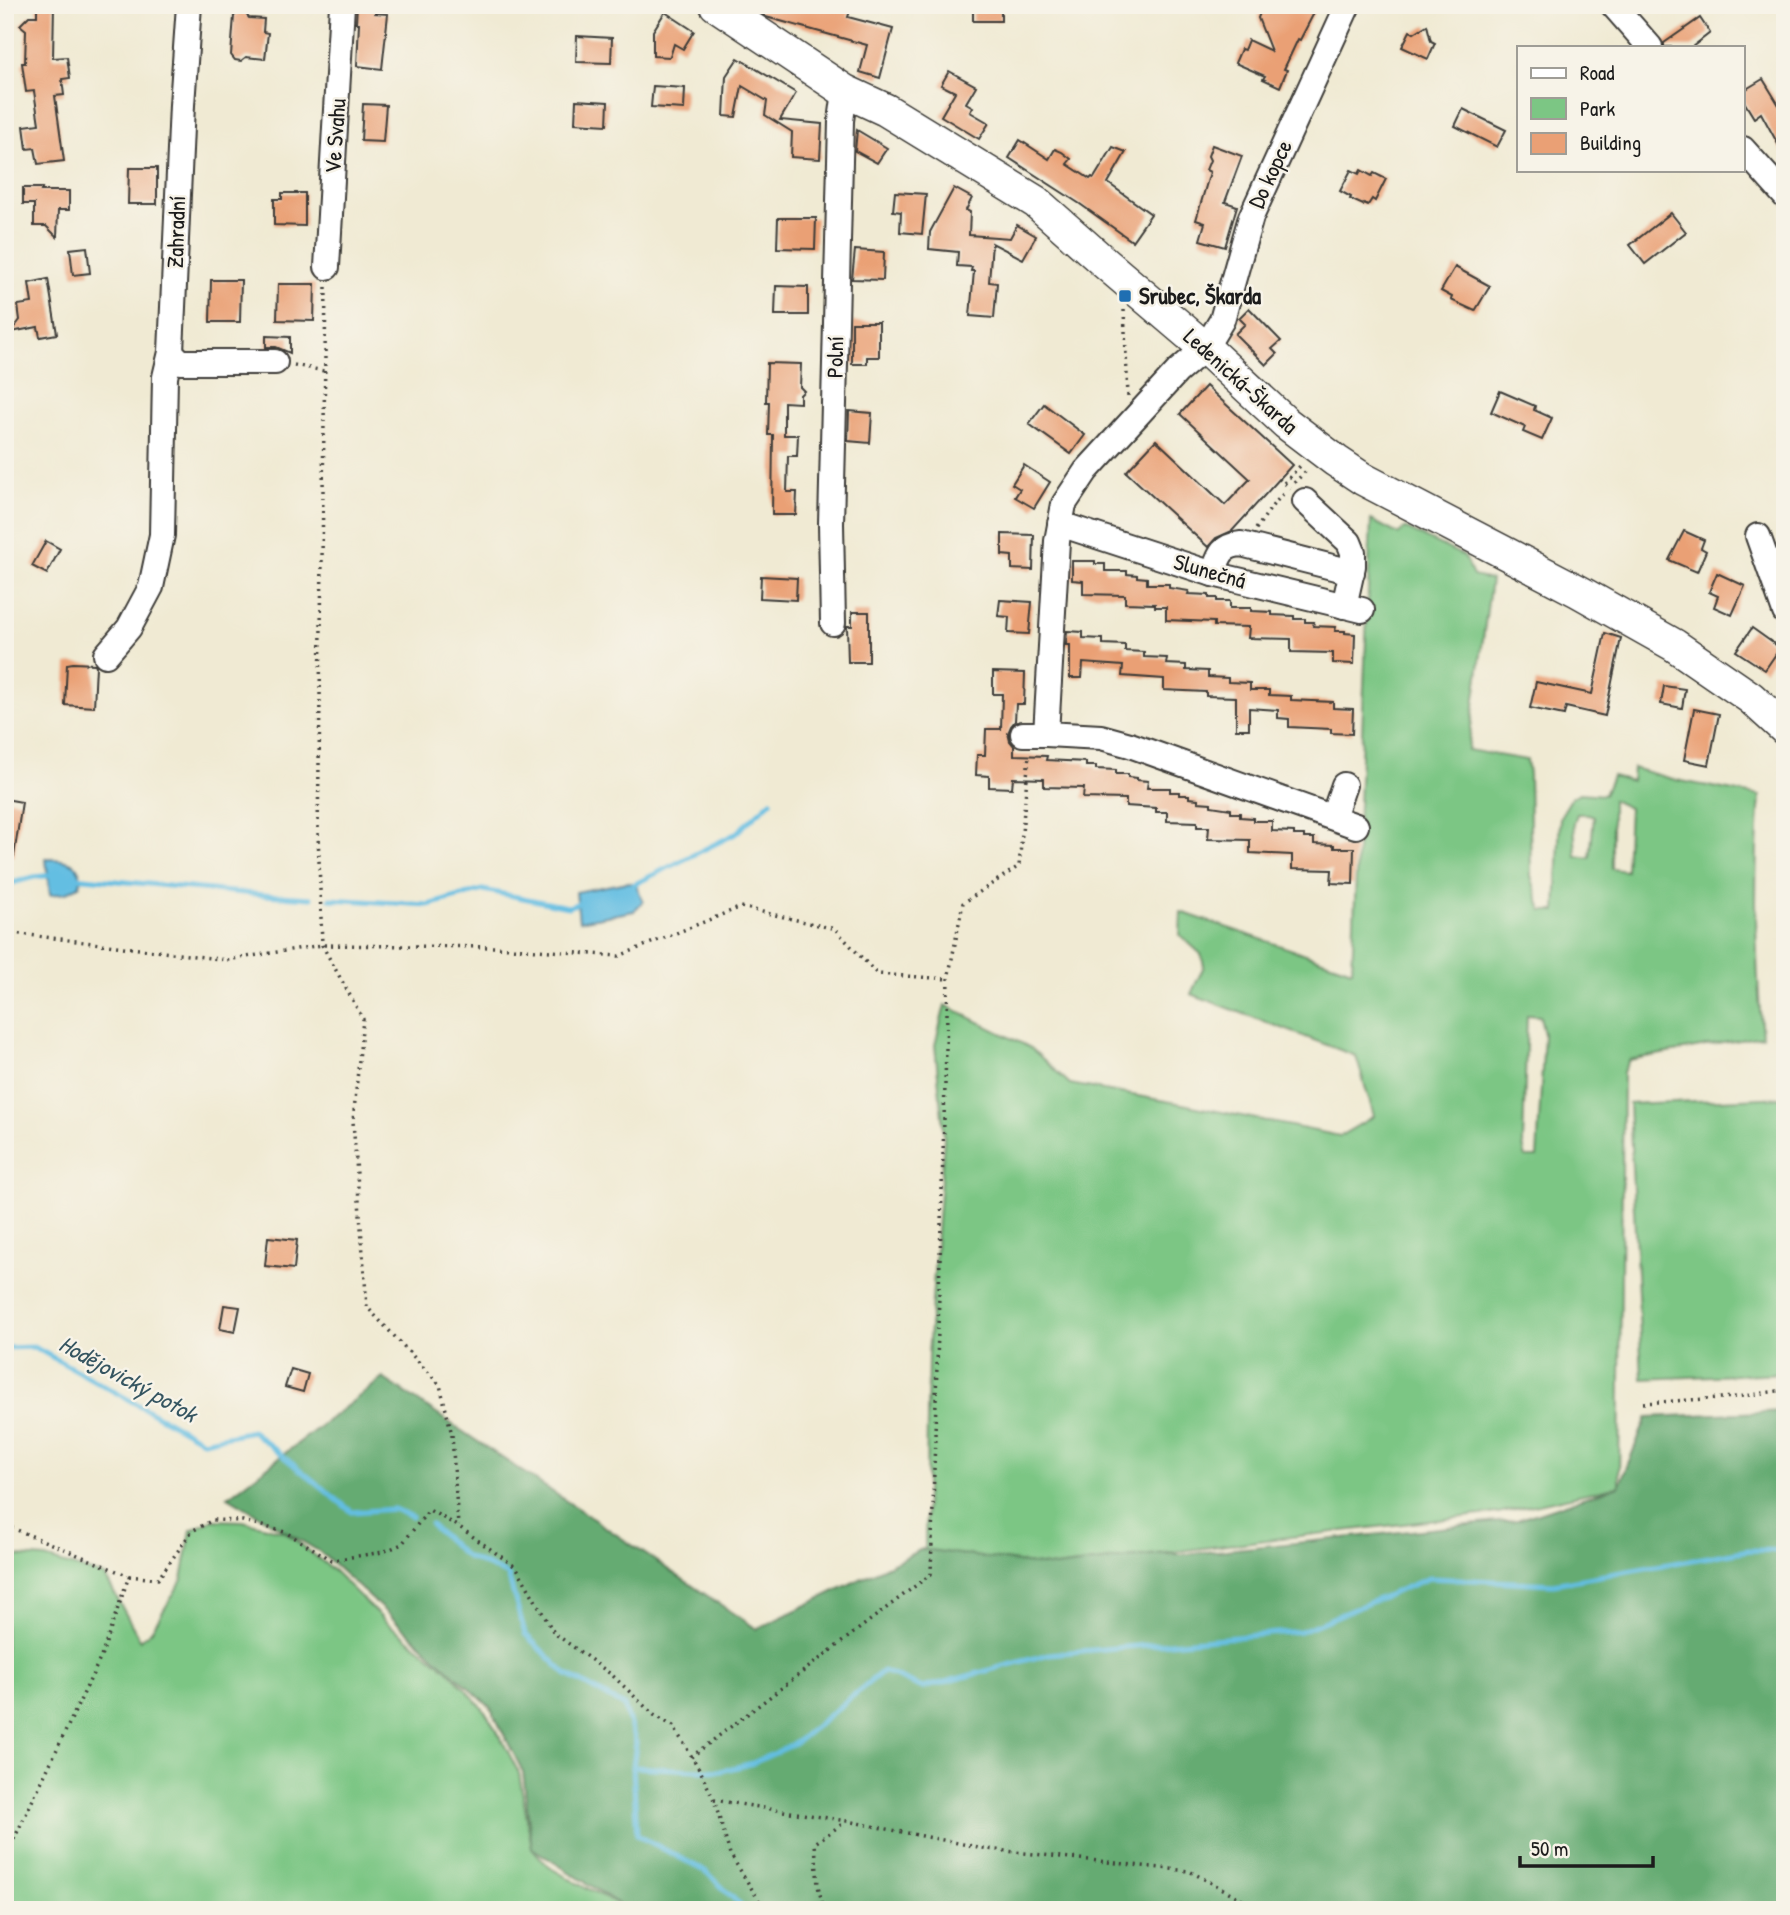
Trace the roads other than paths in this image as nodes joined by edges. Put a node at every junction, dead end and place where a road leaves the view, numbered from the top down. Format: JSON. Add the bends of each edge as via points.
{"nodes":[{"id":1,"x":189,"y":5,"type":"edge"},
{"id":2,"x":342,"y":5,"type":"edge"},
{"id":3,"x":716,"y":5,"type":"edge"},
{"id":4,"x":1348,"y":5,"type":"edge"},
{"id":5,"x":1613,"y":5,"type":"edge"},
{"id":6,"x":1649,"y":46,"type":"edge"},
{"id":7,"x":845,"y":91,"type":"junction"},
{"id":8,"x":1744,"y":150,"type":"edge"},
{"id":9,"x":1785,"y":196,"type":"edge"},
{"id":10,"x":327,"y":267,"type":"road end"},
{"id":11,"x":1205,"y":348,"type":"junction"},
{"id":12,"x":171,"y":352,"type":"junction"},
{"id":13,"x":275,"y":362,"type":"road end"},
{"id":14,"x":1297,"y":495,"type":"road end"},
{"id":15,"x":1060,"y":524,"type":"junction"},
{"id":16,"x":1758,"y":536,"type":"dead end"},
{"id":17,"x":1352,"y":572,"type":"junction"},
{"id":18,"x":1213,"y":574,"type":"junction"},
{"id":19,"x":1785,"y":612,"type":"edge"},
{"id":20,"x":833,"y":623,"type":"dead end"},
{"id":21,"x":106,"y":655,"type":"dead end"},
{"id":22,"x":1785,"y":729,"type":"edge"},
{"id":23,"x":1344,"y":785,"type":"dead end"},
{"id":24,"x":1333,"y":817,"type":"junction"},
{"id":25,"x":1356,"y":825,"type":"dead end"}],
"edges":[{"from":1,"to":12,"type":"street","name":"Zahradní"},
{"from":2,"to":10,"type":"street","name":"Ve Svahu"},
{"from":3,"to":7,"type":"main road","name":"Ledenická-Škarda"},
{"from":4,"to":11,"type":"street","name":"Do kopce","via":[[1251,217],[1222,320]]},
{"from":5,"to":6,"type":"street"},
{"from":7,"to":11,"type":"main road","name":"Ledenická-Škarda","via":[[886,110],[1036,202]]},
{"from":7,"to":20,"type":"street","name":"Polní","via":[[831,524]]},
{"from":8,"to":9,"type":"street"},
{"from":11,"to":15,"type":"street","via":[[1086,471],[1064,504]]},
{"from":11,"to":22,"type":"main road","name":"Ledenická-Škarda","via":[[1286,423],[1363,479],[1674,645],[1751,698]]},
{"from":12,"to":13,"type":"street","via":[[181,362]]},
{"from":12,"to":21,"type":"street","name":"Zahradní","via":[[165,377],[160,548],[151,587],[129,628]]},
{"from":14,"to":17,"type":"street","via":[[1349,542]]},
{"from":15,"to":18,"type":"street","name":"Slunečná"},
{"from":15,"to":24,"type":"street","via":[[1035,734],[1121,742]]},
{"from":16,"to":19,"type":"street"},
{"from":17,"to":18,"type":"street","via":[[1241,544],[1221,552]]},
{"from":17,"to":18,"type":"street","name":"Slunečná","via":[[1353,608]]},
{"from":23,"to":24,"type":"street"},
{"from":24,"to":25,"type":"street"}]}
